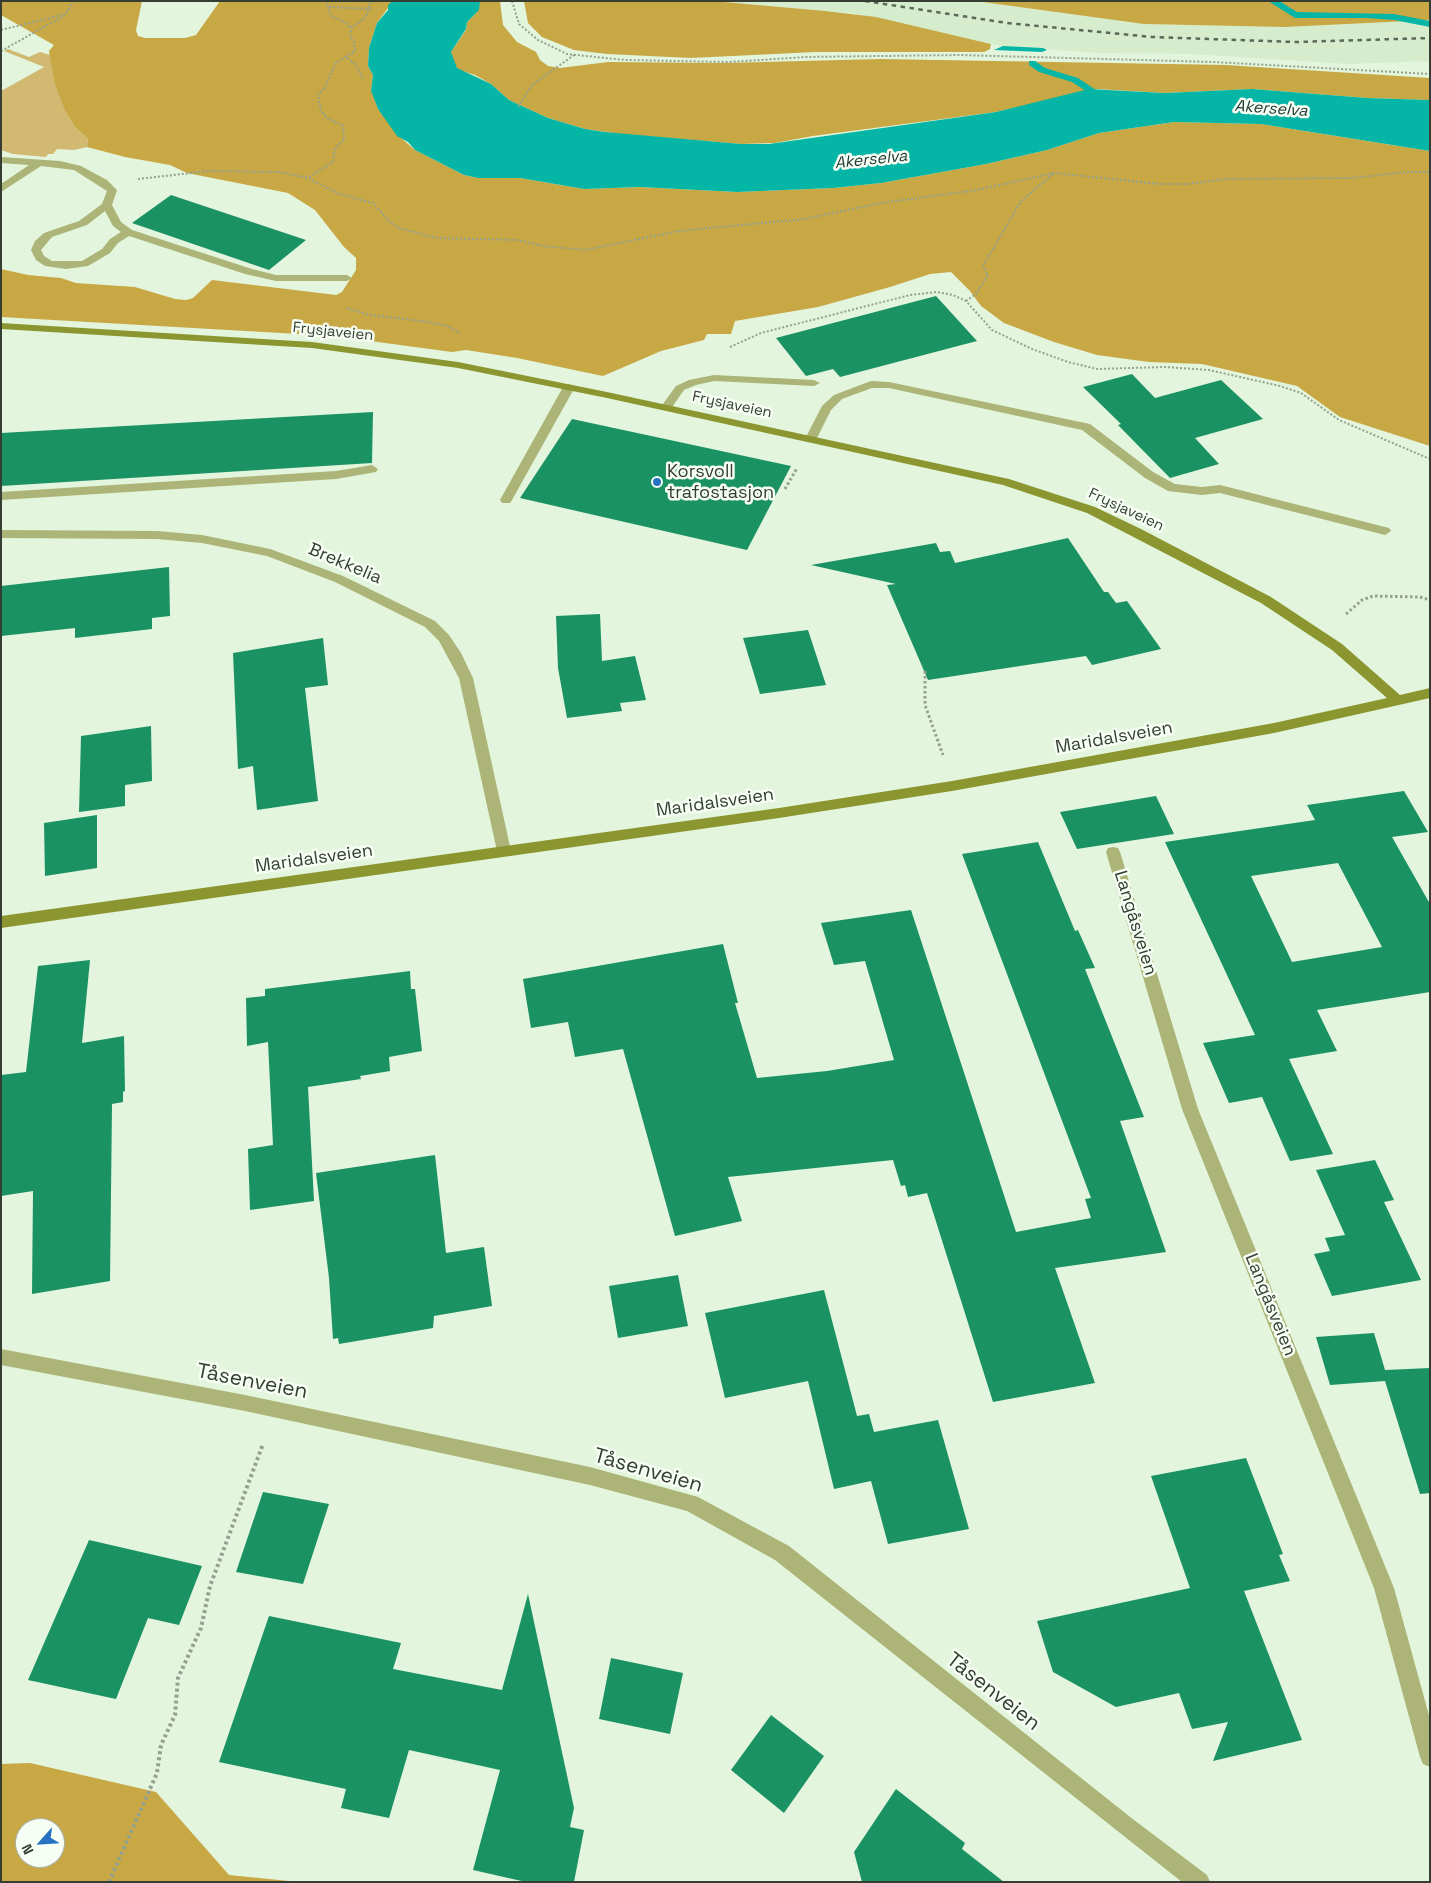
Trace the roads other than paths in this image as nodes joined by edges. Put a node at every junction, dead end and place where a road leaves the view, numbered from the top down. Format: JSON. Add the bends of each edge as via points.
{"nodes":[{"id":1,"x":1,"y":160,"type":"edge"},
{"id":2,"x":37,"y":164,"type":"junction"},
{"id":3,"x":1,"y":189,"type":"edge"},
{"id":4,"x":106,"y":205,"type":"junction"},
{"id":5,"x":128,"y":232,"type":"junction"},
{"id":6,"x":347,"y":278,"type":"dead end"},
{"id":7,"x":1,"y":326,"type":"edge"},
{"id":8,"x":814,"y":383,"type":"dead end"},
{"id":9,"x":569,"y":387,"type":"junction"},
{"id":10,"x":666,"y":408,"type":"junction"},
{"id":11,"x":811,"y":439,"type":"junction"},
{"id":12,"x":372,"y":468,"type":"dead end"},
{"id":13,"x":1,"y":496,"type":"edge"},
{"id":14,"x":506,"y":500,"type":"dead end"},
{"id":15,"x":1386,"y":531,"type":"dead end"},
{"id":16,"x":1,"y":534,"type":"edge"},
{"id":17,"x":1430,"y":694,"type":"edge"},
{"id":18,"x":1397,"y":700,"type":"junction"},
{"id":19,"x":504,"y":851,"type":"junction"},
{"id":20,"x":1114,"y":852,"type":"dead end"},
{"id":21,"x":1,"y":922,"type":"edge"},
{"id":22,"x":1,"y":1356,"type":"edge"},
{"id":23,"x":1430,"y":1757,"type":"edge"},
{"id":24,"x":1200,"y":1882,"type":"edge"}],
"edges":[{"from":1,"to":2,"type":"street"},
{"from":2,"to":3,"type":"street"},
{"from":2,"to":4,"type":"street","via":[[77,168],[103,182],[112,190]]},
{"from":4,"to":5,"type":"street","via":[[117,224]]},
{"from":4,"to":5,"type":"street","via":[[83,223],[48,235],[36,250],[40,258],[49,264],[84,264]]},
{"from":5,"to":6,"type":"street","via":[[276,278]]},
{"from":7,"to":9,"type":"street","name":"Frysjaveien","via":[[363,350]]},
{"from":8,"to":10,"type":"street","via":[[693,382],[680,388]]},
{"from":9,"to":10,"type":"street","name":"Frysjaveien"},
{"from":9,"to":14,"type":"street"},
{"from":10,"to":11,"type":"street","name":"Frysjaveien"},
{"from":11,"to":15,"type":"street","via":[[826,408],[838,397],[871,384],[889,385],[1086,427],[1149,475],[1172,488],[1202,492],[1220,488]]},
{"from":11,"to":18,"type":"street","name":"Frysjaveien","via":[[1005,482],[1091,510],[1266,600],[1336,647]]},
{"from":12,"to":13,"type":"street","via":[[336,475]]},
{"from":16,"to":19,"type":"street","name":"Brekkelia","via":[[157,535],[202,539],[270,554],[322,573],[430,624],[452,650],[466,678]]},
{"from":17,"to":18,"type":"street","name":"Maridalsveien"},
{"from":18,"to":19,"type":"street","name":"Maridalsveien","via":[[1274,728],[952,786]]},
{"from":19,"to":21,"type":"street","name":"Maridalsveien"},
{"from":20,"to":23,"type":"street","name":"Langåsveien","via":[[1190,1109],[1384,1588]]},
{"from":22,"to":24,"type":"street","name":"Tåsenveien","via":[[580,1474],[691,1503],[782,1553],[1126,1827]]}]}
